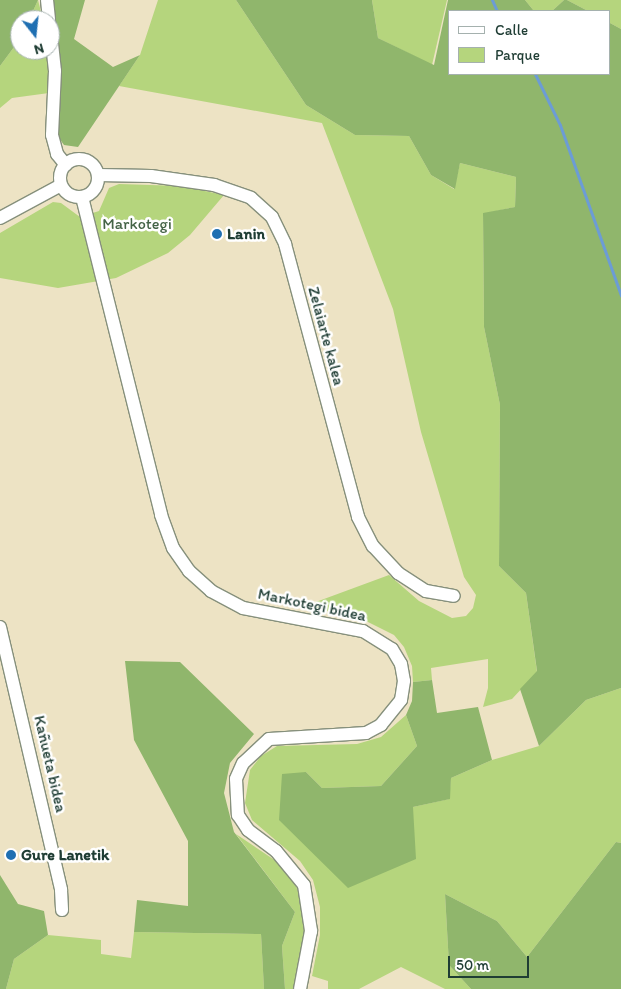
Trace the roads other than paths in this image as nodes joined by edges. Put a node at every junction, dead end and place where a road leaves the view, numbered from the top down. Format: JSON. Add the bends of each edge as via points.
{"nodes":[{"id":1,"x":54,"y":60,"type":"edge"},
{"id":2,"x":66,"y":165,"type":"junction"},
{"id":3,"x":98,"y":175,"type":"junction"},
{"id":4,"x":61,"y":185,"type":"junction"},
{"id":5,"x":82,"y":197,"type":"junction"},
{"id":6,"x":0,"y":218,"type":"edge"},
{"id":7,"x":454,"y":596,"type":"dead end"},
{"id":8,"x":0,"y":627,"type":"edge"},
{"id":9,"x":62,"y":910,"type":"dead end"},
{"id":10,"x":300,"y":989,"type":"edge"}],
"edges":[{"from":1,"to":2,"type":"street","via":[[52,135],[57,154]]},
{"from":2,"to":3,"type":"street","via":[[76,160],[88,161]]},
{"from":2,"to":4,"type":"street","via":[[60,174]]},
{"from":3,"to":5,"type":"street","via":[[93,192]]},
{"from":3,"to":7,"type":"street","name":"Zelaiarte kalea","via":[[151,176],[214,184],[251,198],[272,218],[285,244],[358,517],[373,546],[398,573],[426,591]]},
{"from":4,"to":5,"type":"street","via":[[70,195]]},
{"from":4,"to":6,"type":"street"},
{"from":5,"to":10,"type":"street","name":"Markotegi bidea","via":[[161,515],[173,548],[189,571],[211,591],[243,608],[363,631],[392,649],[401,664],[404,681],[401,700],[382,726],[366,733],[269,739],[243,762],[236,779],[238,815],[248,830],[276,851],[304,885],[311,931]]},
{"from":8,"to":9,"type":"street","name":"Kañueta bidea","via":[[45,813]]}]}
